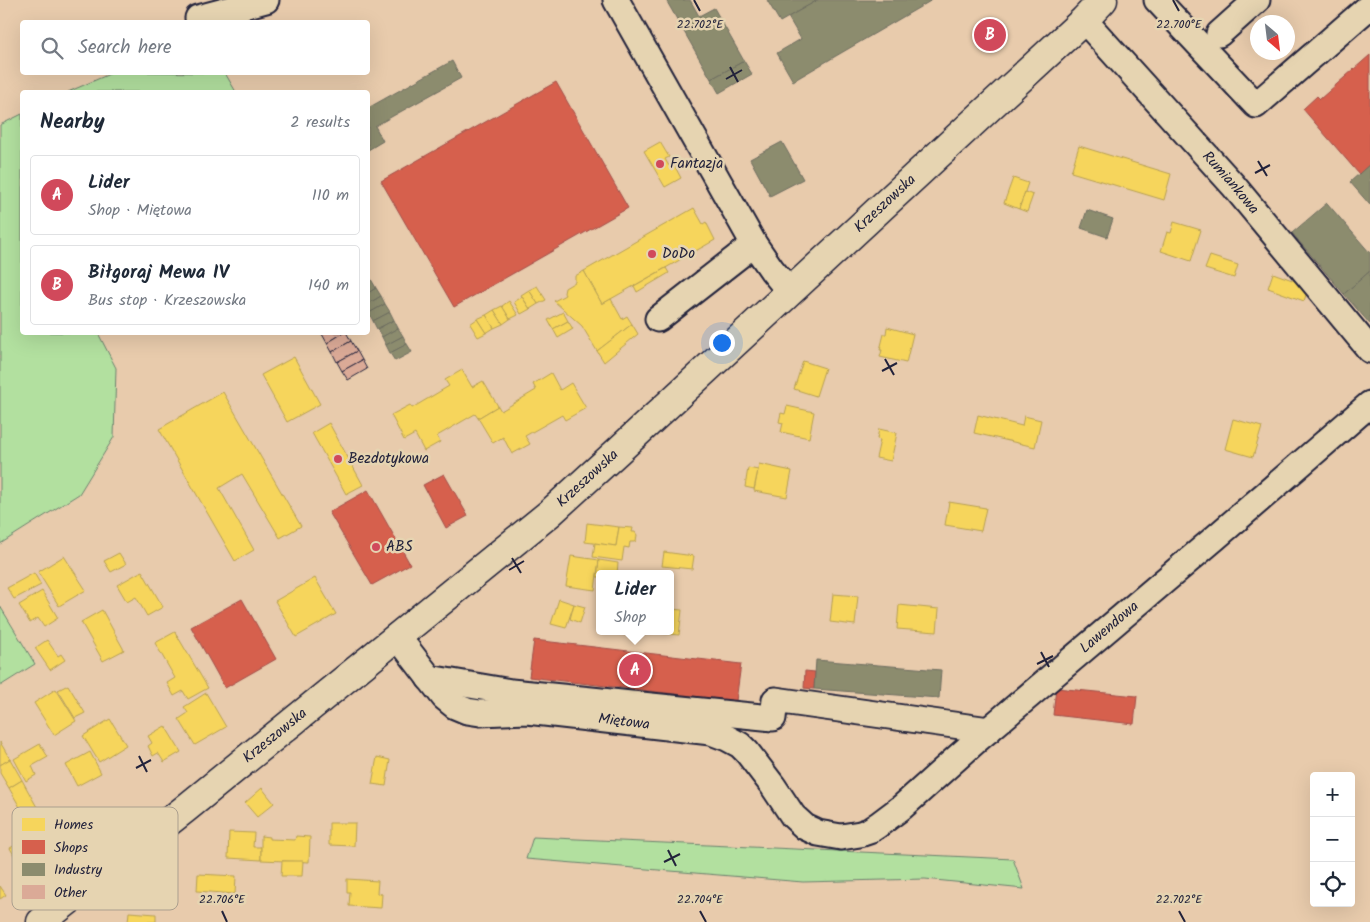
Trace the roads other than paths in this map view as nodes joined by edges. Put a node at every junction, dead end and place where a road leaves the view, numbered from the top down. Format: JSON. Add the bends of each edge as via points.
{"nodes":[{"id":1,"x":266,"y":0,"type":"edge"},
{"id":2,"x":616,"y":0,"type":"edge"},
{"id":3,"x":1103,"y":0,"type":"edge"},
{"id":4,"x":1257,"y":0,"type":"edge"},
{"id":5,"x":1169,"y":4,"type":"edge"},
{"id":6,"x":1370,"y":6,"type":"edge"},
{"id":7,"x":198,"y":18,"type":"dead end"},
{"id":8,"x":1084,"y":20,"type":"junction"},
{"id":9,"x":1219,"y":34,"type":"dead end"},
{"id":10,"x":754,"y":244,"type":"junction"},
{"id":11,"x":790,"y":292,"type":"junction"},
{"id":12,"x":658,"y":319,"type":"dead end"},
{"id":13,"x":1370,"y":350,"type":"edge"},
{"id":14,"x":1370,"y":404,"type":"edge"},
{"id":15,"x":397,"y":636,"type":"junction"},
{"id":16,"x":429,"y":678,"type":"junction"},
{"id":17,"x":989,"y":730,"type":"junction"},
{"id":18,"x":178,"y":814,"type":"edge"},
{"id":19,"x":841,"y":837,"type":"joint"},
{"id":20,"x":56,"y":910,"type":"edge"},
{"id":21,"x":41,"y":922,"type":"edge"}],
"edges":[{"from":1,"to":7,"type":"street"},
{"from":2,"to":10,"type":"street"},
{"from":3,"to":8,"type":"main road","name":"Krzeszowska"},
{"from":4,"to":9,"type":"street"},
{"from":5,"to":6,"type":"street","via":[[1256,105]]},
{"from":8,"to":11,"type":"main road","name":"Krzeszowska"},
{"from":8,"to":13,"type":"street","name":"Rumiankowa","via":[[1233,185]]},
{"from":10,"to":11,"type":"street"},
{"from":10,"to":12,"type":"street"},
{"from":11,"to":15,"type":"main road","name":"Krzeszowska","via":[[550,512]]},
{"from":14,"to":17,"type":"street","name":"Lawendowa"},
{"from":15,"to":16,"type":"street","name":"Miętowa"},
{"from":15,"to":18,"type":"main road","name":"Krzeszowska"},
{"from":16,"to":17,"type":"street","via":[[511,692],[773,718],[775,700]]},
{"from":16,"to":19,"type":"street","name":"Miętowa","via":[[444,697],[467,711],[571,715],[711,732],[727,738],[747,752],[798,821],[818,833]]},
{"from":17,"to":19,"type":"street","name":"Lawendowa","via":[[878,825],[860,834]]},
{"from":20,"to":21,"type":"main road","name":"Krzeszowska"}]}
